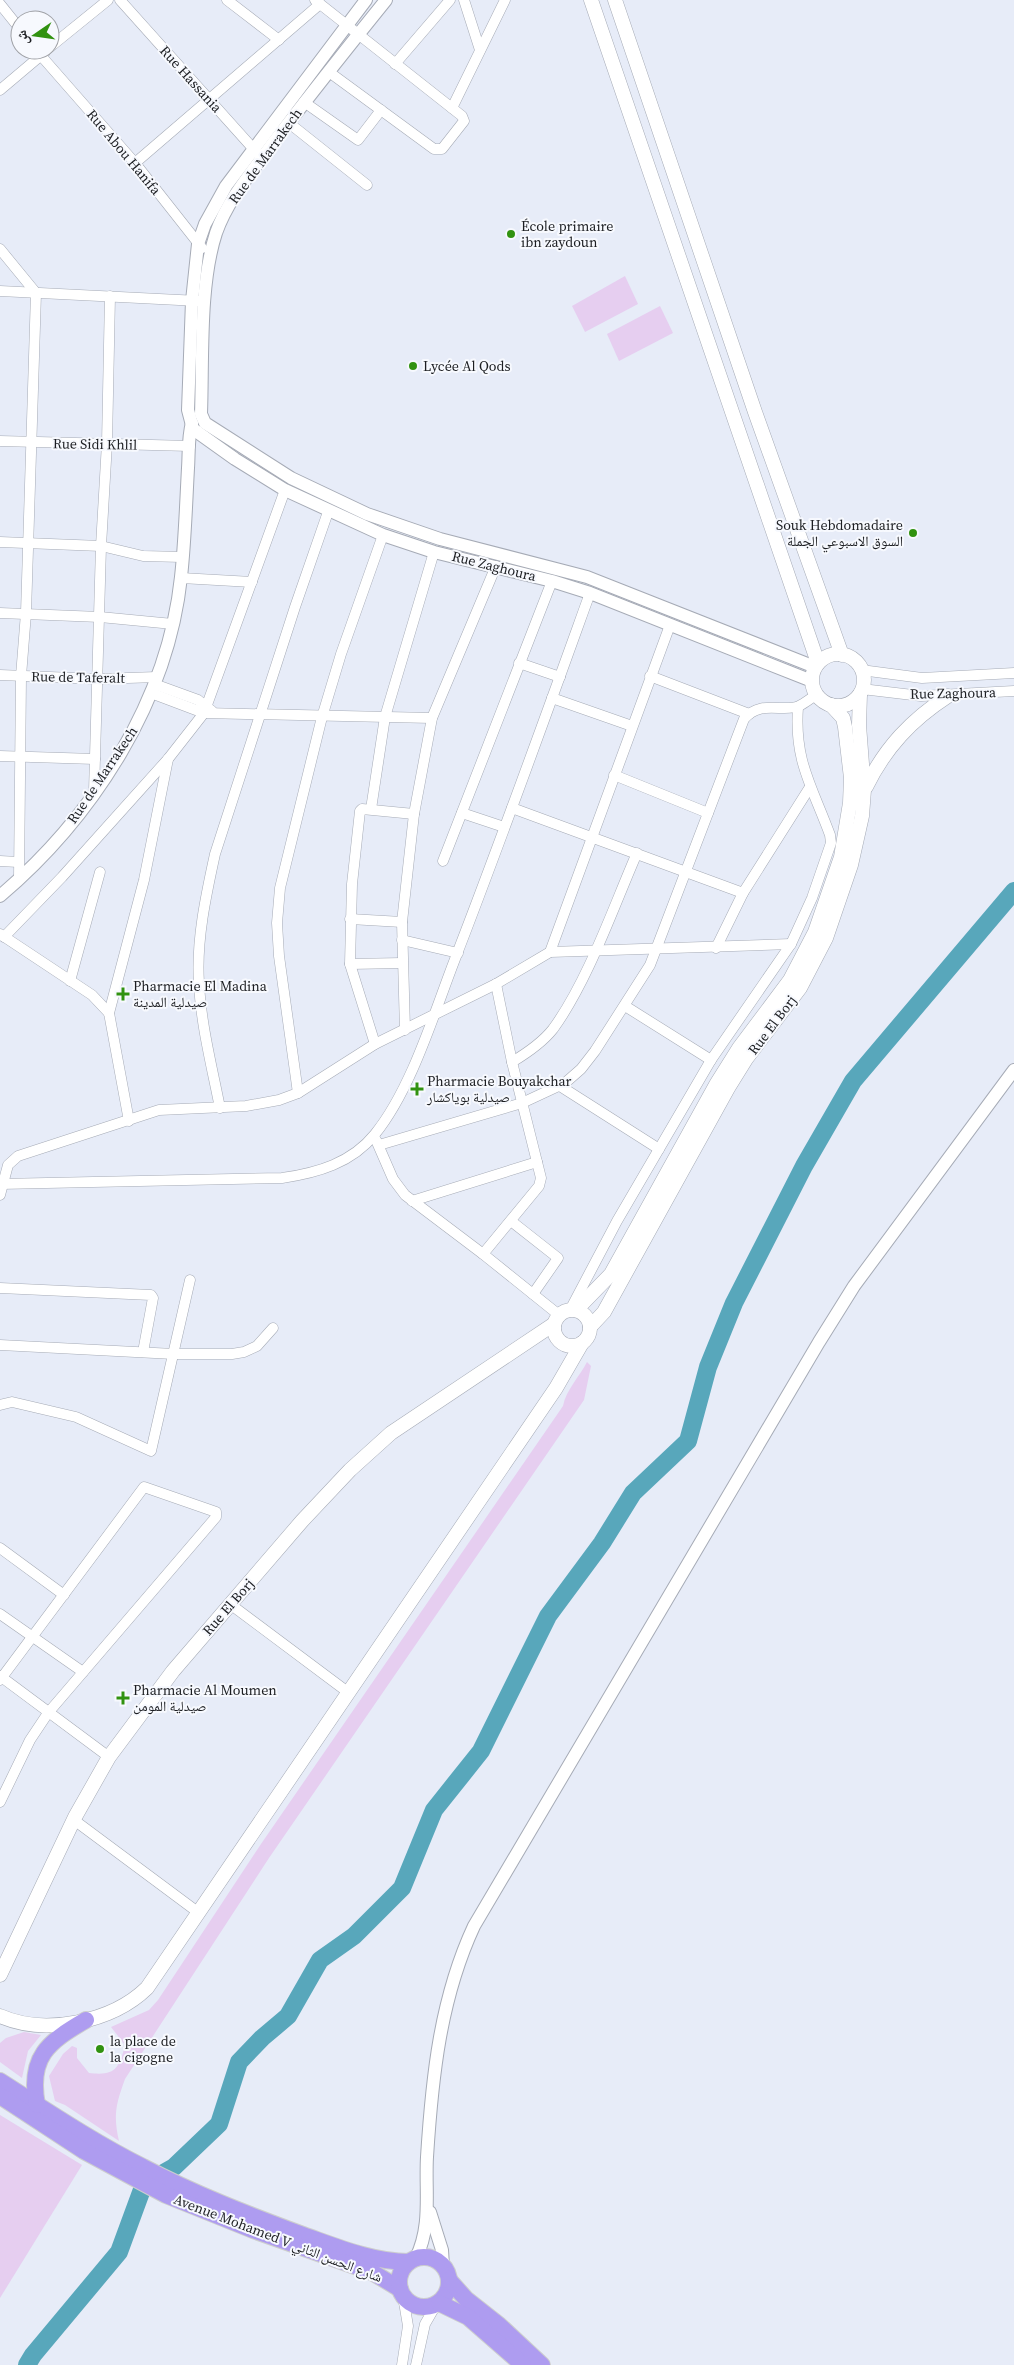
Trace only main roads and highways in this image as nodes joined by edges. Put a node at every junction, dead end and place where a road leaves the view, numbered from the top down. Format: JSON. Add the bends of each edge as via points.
{"nodes":[{"id":1,"x":591,"y":0,"type":"edge"},
{"id":2,"x":615,"y":0,"type":"edge"},
{"id":3,"x":755,"y":412,"type":"junction"},
{"id":4,"x":736,"y":420,"type":"junction"},
{"id":5,"x":842,"y":655,"type":"junction"},
{"id":6,"x":815,"y":676,"type":"junction"},
{"id":7,"x":861,"y":692,"type":"junction"},
{"id":8,"x":948,"y":696,"type":"road end"},
{"id":9,"x":830,"y":705,"type":"junction"},
{"id":10,"x":864,"y":790,"type":"junction"},
{"id":11,"x":565,"y":1315,"type":"junction"},
{"id":12,"x":590,"y":1327,"type":"junction"},
{"id":13,"x":582,"y":1343,"type":"junction"},
{"id":14,"x":0,"y":1975,"type":"edge"},
{"id":15,"x":0,"y":2016,"type":"edge"},
{"id":16,"x":86,"y":2020,"type":"junction"},
{"id":17,"x":19,"y":2022,"type":"junction"},
{"id":18,"x":0,"y":2029,"type":"edge"},
{"id":19,"x":0,"y":2081,"type":"edge"},
{"id":20,"x":0,"y":2096,"type":"edge"},
{"id":21,"x":37,"y":2105,"type":"junction"},
{"id":22,"x":0,"y":2107,"type":"edge"},
{"id":23,"x":18,"y":2108,"type":"junction"},
{"id":24,"x":87,"y":2145,"type":"junction"},
{"id":25,"x":254,"y":2224,"type":"junction"},
{"id":26,"x":413,"y":2260,"type":"junction"},
{"id":27,"x":446,"y":2273,"type":"junction"},
{"id":28,"x":401,"y":2292,"type":"junction"},
{"id":29,"x":437,"y":2304,"type":"junction"},
{"id":30,"x":523,"y":2365,"type":"edge"},
{"id":31,"x":542,"y":2365,"type":"edge"}],
"edges":[{"from":1,"to":4,"type":"main road"},
{"from":2,"to":3,"type":"main road"},
{"from":3,"to":4,"type":"main road"},
{"from":3,"to":5,"type":"main road"},
{"from":4,"to":6,"type":"main road"},
{"from":5,"to":6,"type":"main road","via":[[829,656]]},
{"from":5,"to":7,"type":"main road","via":[[854,660],[862,670]]},
{"from":6,"to":9,"type":"main road","via":[[822,702]]},
{"from":7,"to":9,"type":"main road","via":[[847,704]]},
{"from":7,"to":10,"type":"main road","name":"Rue El Borj","via":[[859,725]]},
{"from":8,"to":10,"type":"main road","via":[[898,736]]},
{"from":9,"to":11,"type":"main road","name":"Rue El Borj","via":[[838,711],[845,727],[851,769],[850,803],[841,857],[815,932],[790,980],[717,1082],[611,1274]]},
{"from":10,"to":12,"type":"main road","name":"Rue El Borj","via":[[851,865],[818,955],[786,1008],[746,1059],[604,1312]]},
{"from":11,"to":12,"type":"main road","via":[[586,1316]]},
{"from":11,"to":13,"type":"main road","via":[[556,1336],[570,1346]]},
{"from":11,"to":14,"type":"main road","name":"Rue El Borj","via":[[391,1433],[321,1500],[230,1604],[173,1671],[109,1757],[74,1820]]},
{"from":12,"to":13,"type":"main road"},
{"from":13,"to":16,"type":"main road","via":[[556,1388],[154,1979],[140,1996]]},
{"from":15,"to":17,"type":"main road"},
{"from":16,"to":17,"type":"main road","via":[[53,2026]]},
{"from":16,"to":21,"type":"highway","via":[[53,2041],[42,2054],[35,2070]]},
{"from":17,"to":18,"type":"main road"},
{"from":19,"to":21,"type":"highway","name":"Avenue Mohamed V شارع الحسن الثاني"},
{"from":20,"to":23,"type":"highway","name":"Avenue Mohamed V شارع الحسن الثاني"},
{"from":21,"to":24,"type":"highway","name":"Avenue Mohamed V شارع الحسن الثاني"},
{"from":22,"to":23,"type":"highway"},
{"from":23,"to":24,"type":"highway","name":"Avenue Mohamed V شارع الحسن الثاني"},
{"from":24,"to":25,"type":"highway","name":"Avenue Mohamed V شارع الحسن الثاني","via":[[166,2195]]},
{"from":25,"to":26,"type":"highway","name":"Avenue Mohamed V شارع الحسن الثاني","via":[[377,2259]]},
{"from":25,"to":28,"type":"highway","name":"Avenue Mohamed V شارع الحسن الثاني","via":[[372,2272]]},
{"from":26,"to":27,"type":"highway","via":[[431,2258]]},
{"from":26,"to":28,"type":"highway","via":[[400,2274]]},
{"from":27,"to":29,"type":"highway","via":[[447,2293]]},
{"from":27,"to":31,"type":"highway","via":[[466,2299]]},
{"from":28,"to":29,"type":"highway","via":[[408,2301],[421,2307]]},
{"from":29,"to":30,"type":"highway","via":[[468,2317]]}]}
